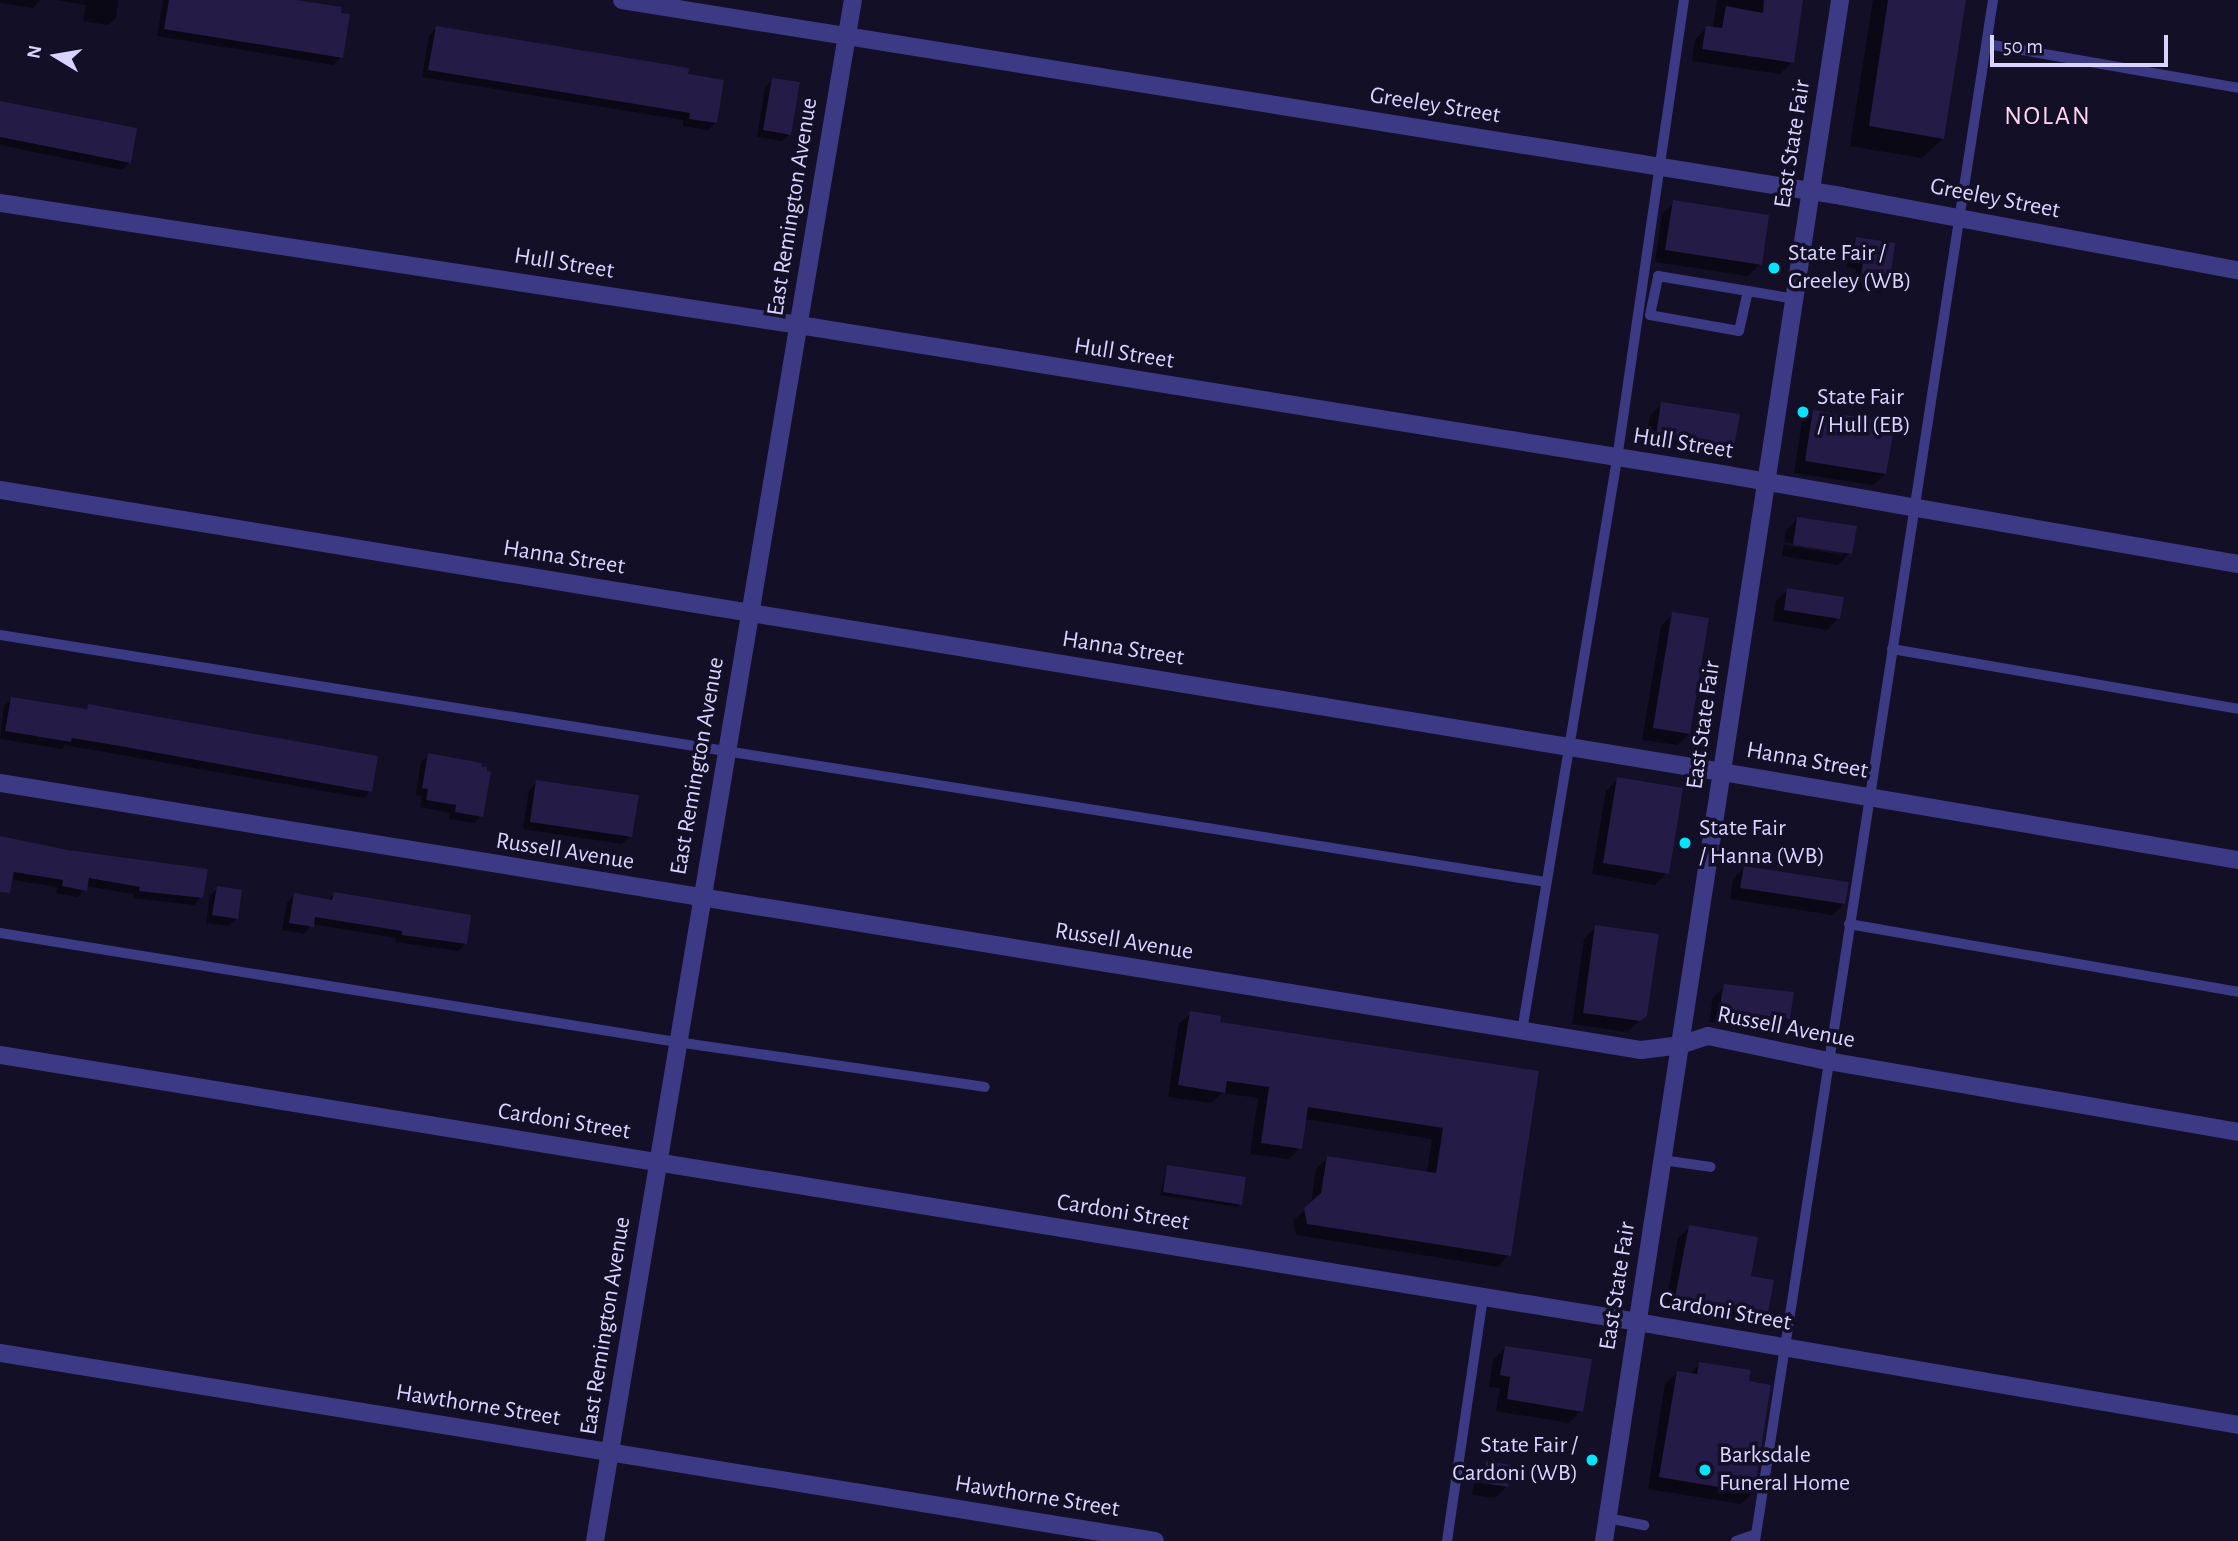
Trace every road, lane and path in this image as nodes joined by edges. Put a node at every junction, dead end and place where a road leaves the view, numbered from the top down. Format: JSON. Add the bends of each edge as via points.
{"nodes":[{"id":1,"x":622,"y":0,"type":"edge"},
{"id":2,"x":853,"y":0,"type":"edge"},
{"id":3,"x":1684,"y":0,"type":"edge"},
{"id":4,"x":1840,"y":0,"type":"edge"},
{"id":5,"x":1993,"y":0,"type":"edge"},
{"id":6,"x":846,"y":36,"type":"junction"},
{"id":7,"x":1987,"y":44,"type":"junction"},
{"id":8,"x":2238,"y":88,"type":"edge"},
{"id":9,"x":1660,"y":167,"type":"junction"},
{"id":10,"x":1810,"y":192,"type":"junction"},
{"id":11,"x":0,"y":203,"type":"edge"},
{"id":12,"x":1961,"y":217,"type":"junction"},
{"id":13,"x":2238,"y":270,"type":"edge"},
{"id":14,"x":1748,"y":291,"type":"junction"},
{"id":15,"x":1795,"y":299,"type":"junction"},
{"id":16,"x":799,"y":326,"type":"junction"},
{"id":17,"x":1617,"y":459,"type":"junction"},
{"id":18,"x":1764,"y":482,"type":"junction"},
{"id":19,"x":0,"y":490,"type":"edge"},
{"id":20,"x":1913,"y":508,"type":"junction"},
{"id":21,"x":2238,"y":564,"type":"edge"},
{"id":22,"x":749,"y":614,"type":"junction"},
{"id":23,"x":0,"y":635,"type":"edge"},
{"id":24,"x":1892,"y":649,"type":"junction"},
{"id":25,"x":2238,"y":709,"type":"edge"},
{"id":26,"x":1567,"y":747,"type":"junction"},
{"id":27,"x":726,"y":752,"type":"junction"},
{"id":28,"x":1722,"y":772,"type":"junction"},
{"id":29,"x":0,"y":783,"type":"edge"},
{"id":30,"x":1868,"y":797,"type":"junction"},
{"id":31,"x":2238,"y":860,"type":"edge"},
{"id":32,"x":1546,"y":882,"type":"junction"},
{"id":33,"x":701,"y":899,"type":"junction"},
{"id":34,"x":1849,"y":924,"type":"junction"},
{"id":35,"x":0,"y":933,"type":"edge"},
{"id":36,"x":2238,"y":992,"type":"edge"},
{"id":37,"x":1522,"y":1031,"type":"junction"},
{"id":38,"x":677,"y":1042,"type":"junction"},
{"id":39,"x":1679,"y":1045,"type":"junction"},
{"id":40,"x":0,"y":1055,"type":"edge"},
{"id":41,"x":1828,"y":1061,"type":"junction"},
{"id":42,"x":985,"y":1087,"type":"dead end"},
{"id":43,"x":2238,"y":1132,"type":"edge"},
{"id":44,"x":1662,"y":1160,"type":"junction"},
{"id":45,"x":658,"y":1162,"type":"junction"},
{"id":46,"x":1711,"y":1167,"type":"dead end"},
{"id":47,"x":1483,"y":1297,"type":"junction"},
{"id":48,"x":1637,"y":1322,"type":"junction"},
{"id":49,"x":1785,"y":1347,"type":"junction"},
{"id":50,"x":0,"y":1353,"type":"edge"},
{"id":51,"x":2238,"y":1425,"type":"edge"},
{"id":52,"x":610,"y":1452,"type":"junction"},
{"id":53,"x":1607,"y":1518,"type":"junction"},
{"id":54,"x":1644,"y":1525,"type":"dead end"},
{"id":55,"x":1755,"y":1537,"type":"edge"},
{"id":56,"x":595,"y":1541,"type":"edge"},
{"id":57,"x":1154,"y":1541,"type":"edge"},
{"id":58,"x":1447,"y":1541,"type":"edge"},
{"id":59,"x":1604,"y":1541,"type":"edge"},
{"id":60,"x":1736,"y":1541,"type":"edge"}],
"edges":[{"from":1,"to":6,"type":"street","name":"Greeley Street"},
{"from":2,"to":6,"type":"street","name":"East Remington Avenue"},
{"from":3,"to":9,"type":"lane"},
{"from":4,"to":10,"type":"street","name":"East State Fair"},
{"from":5,"to":7,"type":"lane"},
{"from":6,"to":9,"type":"street","name":"Greeley Street"},
{"from":6,"to":16,"type":"street","name":"East Remington Avenue"},
{"from":7,"to":8,"type":"lane"},
{"from":7,"to":12,"type":"lane"},
{"from":9,"to":10,"type":"street","name":"Greeley Street"},
{"from":9,"to":17,"type":"lane"},
{"from":10,"to":12,"type":"street","name":"Greeley Street"},
{"from":10,"to":15,"type":"street","name":"East State Fair"},
{"from":11,"to":16,"type":"street","name":"Hull Street"},
{"from":12,"to":13,"type":"street","name":"Greeley Street"},
{"from":12,"to":20,"type":"lane"},
{"from":14,"to":14,"type":"lane","via":[[1658,276],[1650,315],[1739,331]]},
{"from":14,"to":15,"type":"lane"},
{"from":15,"to":18,"type":"street","name":"East State Fair"},
{"from":16,"to":17,"type":"street","name":"Hull Street"},
{"from":16,"to":22,"type":"street","name":"East Remington Avenue"},
{"from":17,"to":18,"type":"street","name":"Hull Street"},
{"from":17,"to":26,"type":"lane"},
{"from":18,"to":20,"type":"street","name":"Hull Street"},
{"from":18,"to":28,"type":"street","name":"East State Fair"},
{"from":19,"to":22,"type":"street","name":"Hanna Street"},
{"from":20,"to":21,"type":"street","name":"Hull Street"},
{"from":20,"to":24,"type":"lane"},
{"from":22,"to":26,"type":"street","name":"Hanna Street"},
{"from":22,"to":27,"type":"street","name":"East Remington Avenue"},
{"from":23,"to":27,"type":"lane"},
{"from":24,"to":25,"type":"lane"},
{"from":24,"to":30,"type":"lane"},
{"from":26,"to":28,"type":"street","name":"Hanna Street"},
{"from":26,"to":32,"type":"lane"},
{"from":27,"to":32,"type":"lane"},
{"from":27,"to":33,"type":"street","name":"East Remington Avenue"},
{"from":28,"to":30,"type":"street","name":"Hanna Street"},
{"from":28,"to":39,"type":"street","name":"East State Fair"},
{"from":29,"to":33,"type":"street","name":"Russell Avenue"},
{"from":30,"to":31,"type":"street","name":"Hanna Street"},
{"from":30,"to":34,"type":"lane"},
{"from":32,"to":37,"type":"lane"},
{"from":33,"to":37,"type":"street","name":"Russell Avenue"},
{"from":33,"to":38,"type":"street","name":"East Remington Avenue"},
{"from":34,"to":36,"type":"lane"},
{"from":34,"to":41,"type":"lane"},
{"from":35,"to":38,"type":"lane"},
{"from":37,"to":39,"type":"street","name":"Russell Avenue","via":[[1641,1050]]},
{"from":38,"to":42,"type":"lane"},
{"from":38,"to":45,"type":"street","name":"East Remington Avenue"},
{"from":39,"to":41,"type":"street","name":"Russell Avenue","via":[[1708,1036]]},
{"from":39,"to":44,"type":"street","name":"East State Fair"},
{"from":40,"to":45,"type":"street","name":"Cardoni Street"},
{"from":41,"to":43,"type":"street","name":"Russell Avenue"},
{"from":41,"to":49,"type":"lane"},
{"from":44,"to":46,"type":"lane"},
{"from":44,"to":48,"type":"street","name":"East State Fair"},
{"from":45,"to":47,"type":"street","name":"Cardoni Street"},
{"from":45,"to":52,"type":"street","name":"East Remington Avenue"},
{"from":47,"to":48,"type":"street","name":"Cardoni Street"},
{"from":47,"to":58,"type":"lane"},
{"from":48,"to":49,"type":"street","name":"Cardoni Street"},
{"from":48,"to":53,"type":"street","name":"East State Fair"},
{"from":49,"to":51,"type":"street","name":"Cardoni Street"},
{"from":49,"to":55,"type":"lane"},
{"from":50,"to":52,"type":"street","name":"Hawthorne Street"},
{"from":52,"to":56,"type":"street","name":"East Remington Avenue"},
{"from":52,"to":57,"type":"street","name":"Hawthorne Street"},
{"from":53,"to":54,"type":"lane"},
{"from":53,"to":59,"type":"street","name":"East State Fair"},
{"from":55,"to":60,"type":"lane"}]}
